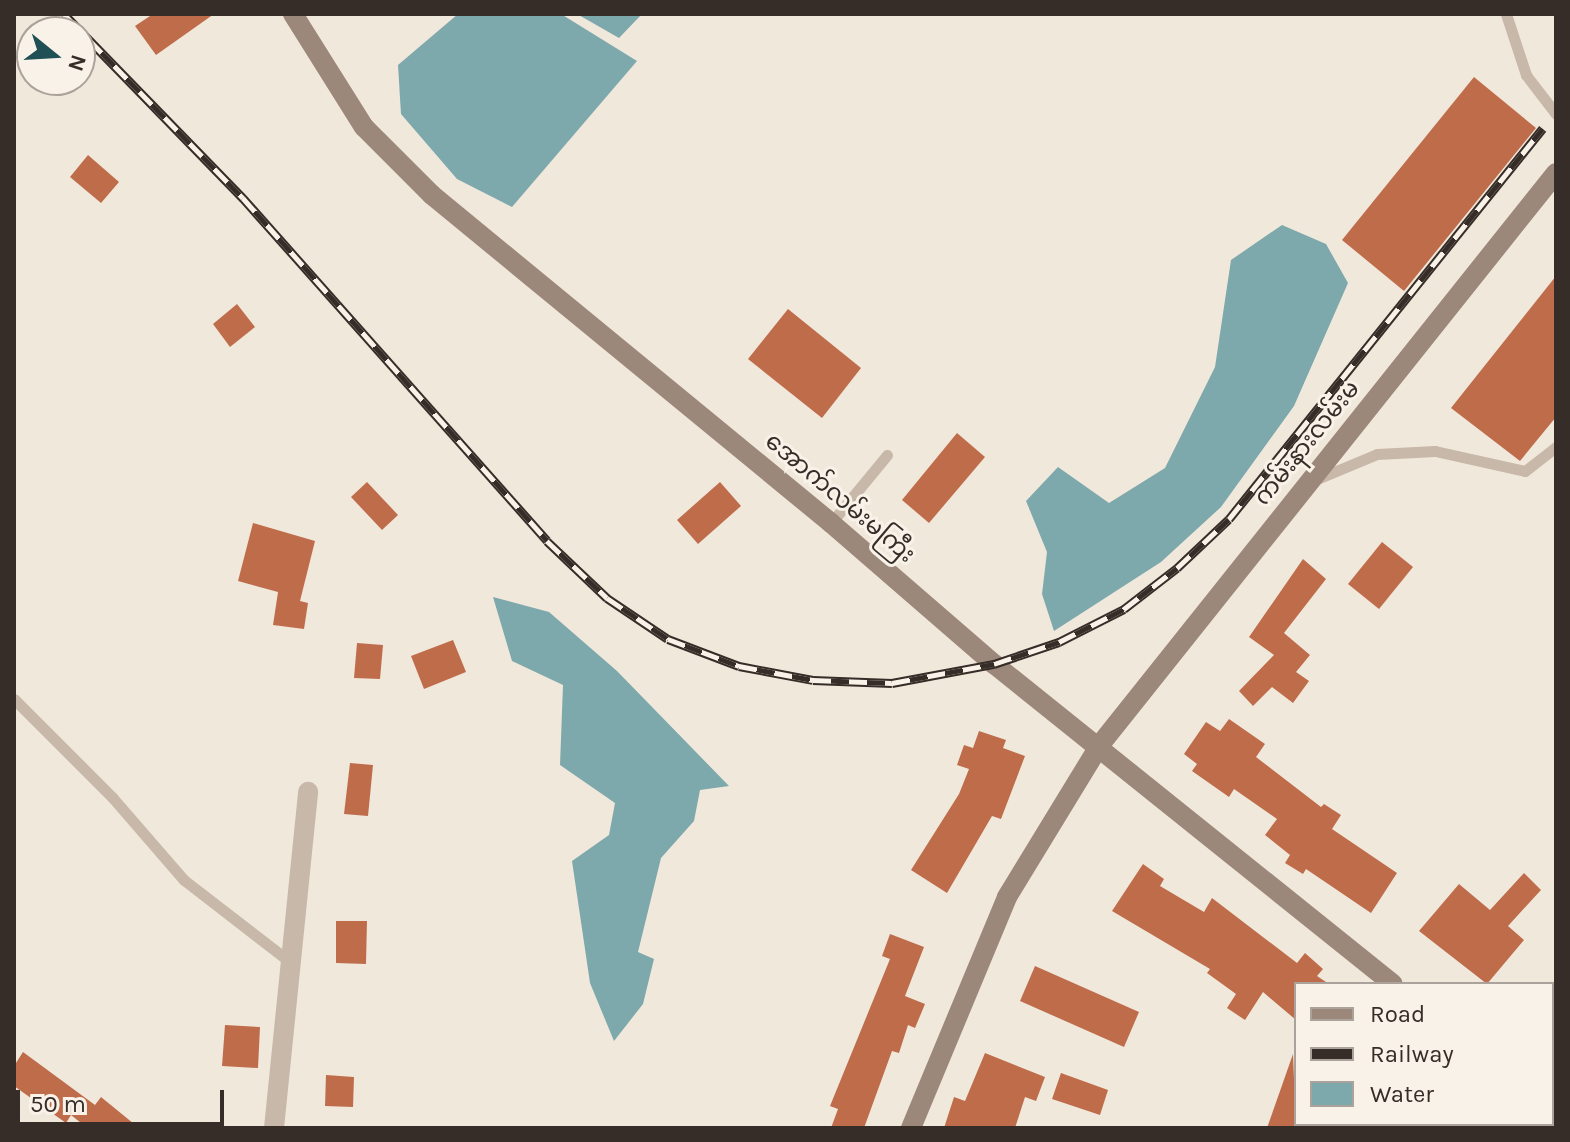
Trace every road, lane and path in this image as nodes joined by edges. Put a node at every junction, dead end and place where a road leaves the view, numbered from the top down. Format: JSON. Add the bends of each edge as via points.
{"nodes":[{"id":1,"x":293,"y":14,"type":"edge"},
{"id":2,"x":1506,"y":14,"type":"edge"},
{"id":3,"x":1556,"y":114,"type":"edge"},
{"id":4,"x":1556,"y":173,"type":"edge"},
{"id":5,"x":1556,"y":447,"type":"edge"},
{"id":6,"x":887,"y":455,"type":"dead end"},
{"id":7,"x":1309,"y":483,"type":"junction"},
{"id":8,"x":831,"y":523,"type":"junction"},
{"id":9,"x":14,"y":699,"type":"edge"},
{"id":10,"x":1099,"y":746,"type":"junction"},
{"id":11,"x":308,"y":792,"type":"dead end"},
{"id":12,"x":290,"y":962,"type":"junction"},
{"id":13,"x":1391,"y":982,"type":"edge"},
{"id":14,"x":274,"y":1128,"type":"edge"},
{"id":15,"x":911,"y":1128,"type":"edge"}],
"edges":[{"from":1,"to":8,"type":"main road","name":"အောက်လမ်းမကြီး","via":[[364,127],[432,195]]},
{"from":2,"to":3,"type":"lane","via":[[1526,75]]},
{"from":4,"to":7,"type":"main road","name":"ကမ်းနားလမ်းမ"},
{"from":5,"to":7,"type":"lane","via":[[1525,471],[1435,451],[1377,454]]},
{"from":6,"to":8,"type":"lane"},
{"from":7,"to":10,"type":"main road","name":"ကမ်းနားလမ်းမ"},
{"from":8,"to":10,"type":"main road","name":"အောက်လမ်းမကြီး","via":[[994,664]]},
{"from":9,"to":12,"type":"lane","via":[[112,797],[184,880]]},
{"from":10,"to":13,"type":"main road","name":"အောက်လမ်းမကြီး"},
{"from":10,"to":15,"type":"main road","name":"ကမ်းနားလမ်းမ","via":[[1007,897]]},
{"from":11,"to":12,"type":"street"},
{"from":12,"to":14,"type":"street"}]}
